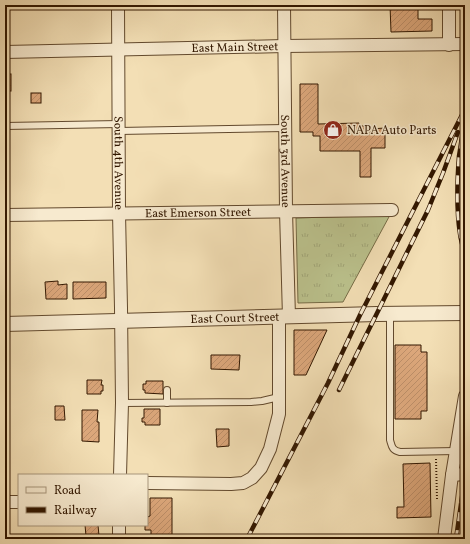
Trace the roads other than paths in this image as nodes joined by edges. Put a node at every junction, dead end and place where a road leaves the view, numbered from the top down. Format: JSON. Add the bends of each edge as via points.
{"nodes":[{"id":1,"x":118,"y":5,"type":"edge"},
{"id":2,"x":284,"y":5,"type":"edge"},
{"id":3,"x":449,"y":5,"type":"edge"},
{"id":4,"x":465,"y":44,"type":"edge"},
{"id":5,"x":449,"y":45,"type":"junction"},
{"id":6,"x":284,"y":46,"type":"junction"},
{"id":7,"x":118,"y":50,"type":"junction"},
{"id":8,"x":5,"y":52,"type":"edge"},
{"id":9,"x":5,"y":126,"type":"edge"},
{"id":10,"x":119,"y":128,"type":"junction"},
{"id":11,"x":285,"y":128,"type":"junction"},
{"id":12,"x":392,"y":210,"type":"dead end"},
{"id":13,"x":286,"y":211,"type":"junction"},
{"id":14,"x":119,"y":213,"type":"junction"},
{"id":15,"x":5,"y":215,"type":"edge"},
{"id":16,"x":465,"y":313,"type":"edge"},
{"id":17,"x":390,"y":314,"type":"junction"},
{"id":18,"x":284,"y":317,"type":"junction"},
{"id":19,"x":121,"y":321,"type":"junction"},
{"id":20,"x":5,"y":324,"type":"edge"},
{"id":21,"x":167,"y":390,"type":"dead end"},
{"id":22,"x":465,"y":396,"type":"edge"},
{"id":23,"x":279,"y":397,"type":"junction"},
{"id":24,"x":122,"y":403,"type":"junction"},
{"id":25,"x":167,"y":403,"type":"junction"},
{"id":26,"x":456,"y":451,"type":"junction"},
{"id":27,"x":120,"y":474,"type":"edge"},
{"id":28,"x":452,"y":474,"type":"junction"},
{"id":29,"x":465,"y":474,"type":"edge"},
{"id":30,"x":148,"y":483,"type":"edge"},
{"id":31,"x":5,"y":502,"type":"edge"},
{"id":32,"x":18,"y":502,"type":"edge"},
{"id":33,"x":119,"y":526,"type":"edge"},
{"id":34,"x":119,"y":539,"type":"edge"},
{"id":35,"x":444,"y":539,"type":"edge"}],
"edges":[{"from":1,"to":7,"type":"street","name":"South 4th Avenue"},
{"from":2,"to":6,"type":"street","name":"South 3rd Avenue"},
{"from":3,"to":5,"type":"street"},
{"from":4,"to":5,"type":"street","name":"East Main Street"},
{"from":5,"to":6,"type":"street","name":"East Main Street"},
{"from":6,"to":7,"type":"street","name":"East Main Street"},
{"from":6,"to":11,"type":"street","name":"South 3rd Avenue"},
{"from":7,"to":8,"type":"street","name":"East Main Street"},
{"from":7,"to":10,"type":"street","name":"South 4th Avenue"},
{"from":9,"to":10,"type":"lane"},
{"from":10,"to":11,"type":"lane"},
{"from":10,"to":14,"type":"street","name":"South 4th Avenue"},
{"from":11,"to":13,"type":"street","name":"South 3rd Avenue"},
{"from":12,"to":13,"type":"street","name":"East Emerson Street"},
{"from":13,"to":14,"type":"street","name":"East Emerson Street"},
{"from":13,"to":18,"type":"street","name":"South 3rd Avenue"},
{"from":14,"to":15,"type":"street","name":"East Emerson Street"},
{"from":14,"to":19,"type":"street","name":"South 4th Avenue"},
{"from":16,"to":17,"type":"street","name":"East Court Street"},
{"from":17,"to":18,"type":"street","name":"East Court Street"},
{"from":17,"to":26,"type":"lane","via":[[392,447],[400,452]]},
{"from":18,"to":19,"type":"street","name":"East Court Street"},
{"from":18,"to":23,"type":"street","name":"South 3rd Avenue"},
{"from":19,"to":20,"type":"street","name":"East Court Street"},
{"from":19,"to":24,"type":"street","name":"South 4th Avenue"},
{"from":21,"to":25,"type":"lane"},
{"from":22,"to":26,"type":"street"},
{"from":23,"to":25,"type":"lane","via":[[251,402]]},
{"from":23,"to":30,"type":"street","name":"South 3rd Avenue","via":[[279,414],[270,449],[261,468],[252,478],[243,483],[231,484]]},
{"from":24,"to":25,"type":"lane"},
{"from":24,"to":27,"type":"street","name":"South 4th Avenue"},
{"from":26,"to":28,"type":"street"},
{"from":28,"to":29,"type":"street"},
{"from":28,"to":35,"type":"street"},
{"from":31,"to":32,"type":"street"},
{"from":33,"to":34,"type":"street"}]}
